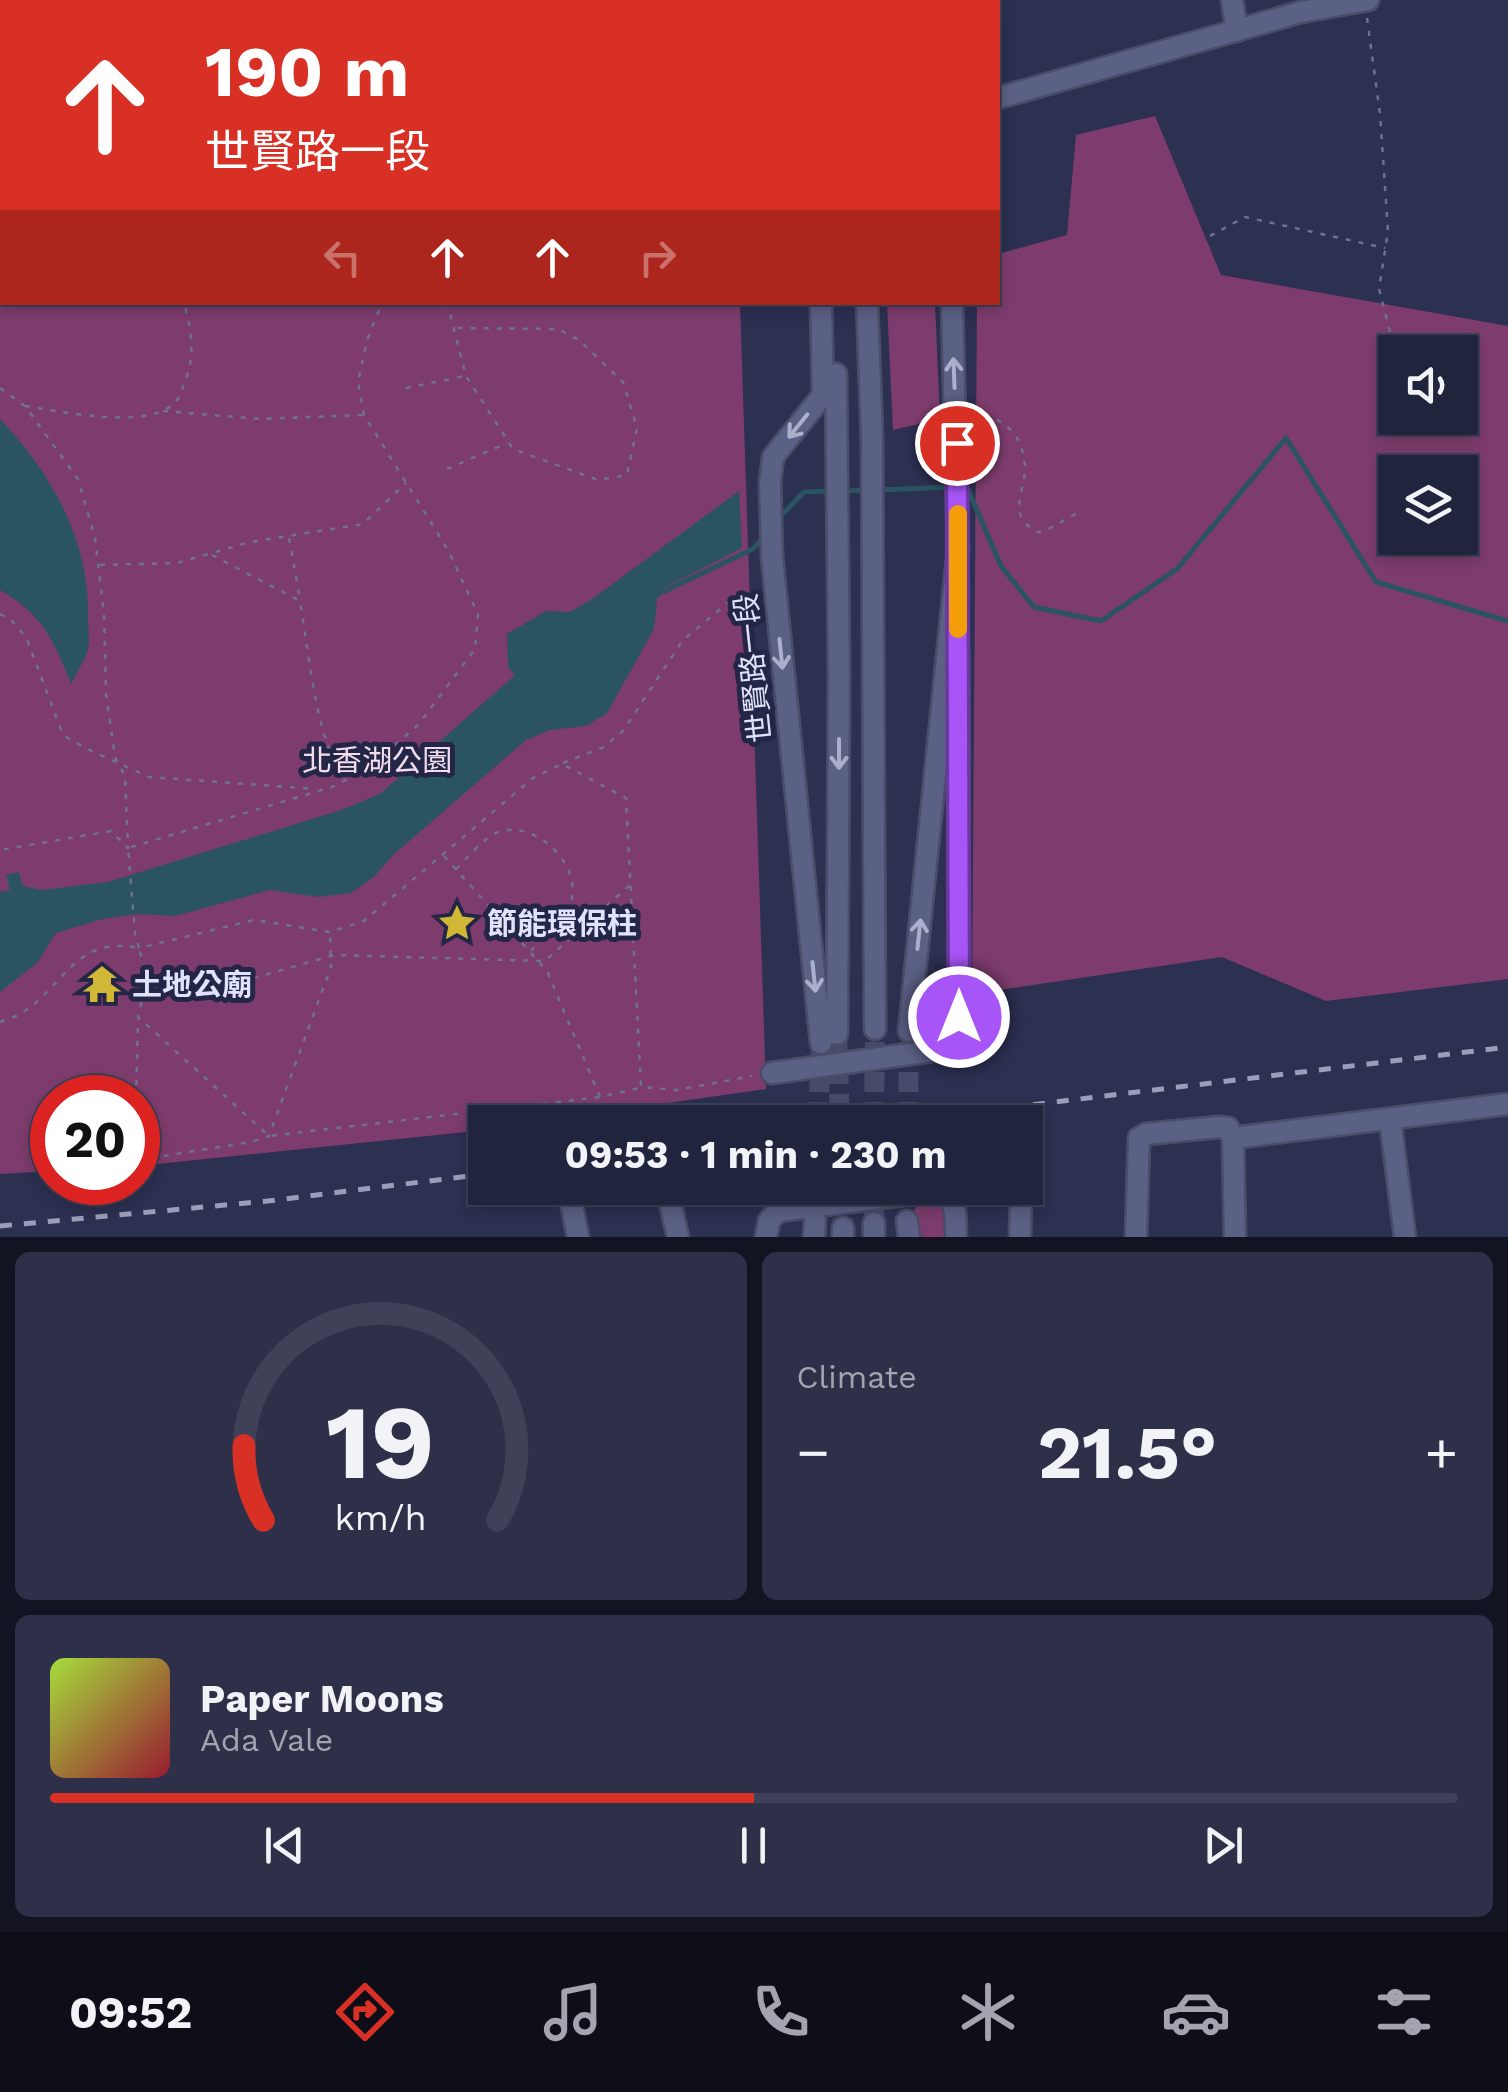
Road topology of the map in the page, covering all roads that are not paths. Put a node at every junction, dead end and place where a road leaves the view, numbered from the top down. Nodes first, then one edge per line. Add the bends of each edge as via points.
1 (1232, 0) edge
2 (1367, 1) edge
3 (1301, 6) edge
4 (1237, 31) junction
5 (1000, 97) edge
6 (822, 305) edge
7 (835, 305) edge
8 (868, 305) edge
9 (952, 305) edge
10 (958, 540) junction
11 (875, 1029) tunnel mouth
12 (909, 1031) tunnel mouth
13 (772, 1073) road end
14 (1508, 1104) edge
15 (1390, 1118) junction
16 (1232, 1138) junction
17 (572, 1205) edge
18 (671, 1205) edge
19 (1021, 1205) edge
20 (578, 1237) edge
21 (678, 1237) edge
22 (766, 1237) edge
23 (956, 1237) edge
24 (1020, 1237) edge
25 (1136, 1237) edge
26 (1235, 1237) edge
27 (1405, 1237) edge

1 - 4 street
2 - 3 street
3 - 4 street
4 - 5 street
6 - 7 street, 世賢路一段 via 823,395 773,457 770,482 772,557 829,1038 838,552
8 - 11 street
10 -> 9 street
12 -> 10 street
10 - 13 street via 959,1017 946,1049
14 - 15 street
15 - 16 street
15 - 27 street
16 - 25 street via 1228,1128 1219,1127 1140,1138
16 - 26 street
17 - 20 street
18 - 21 street
19 - 24 street
22 - 23 street via 778,1210 926,1192 950,1198

